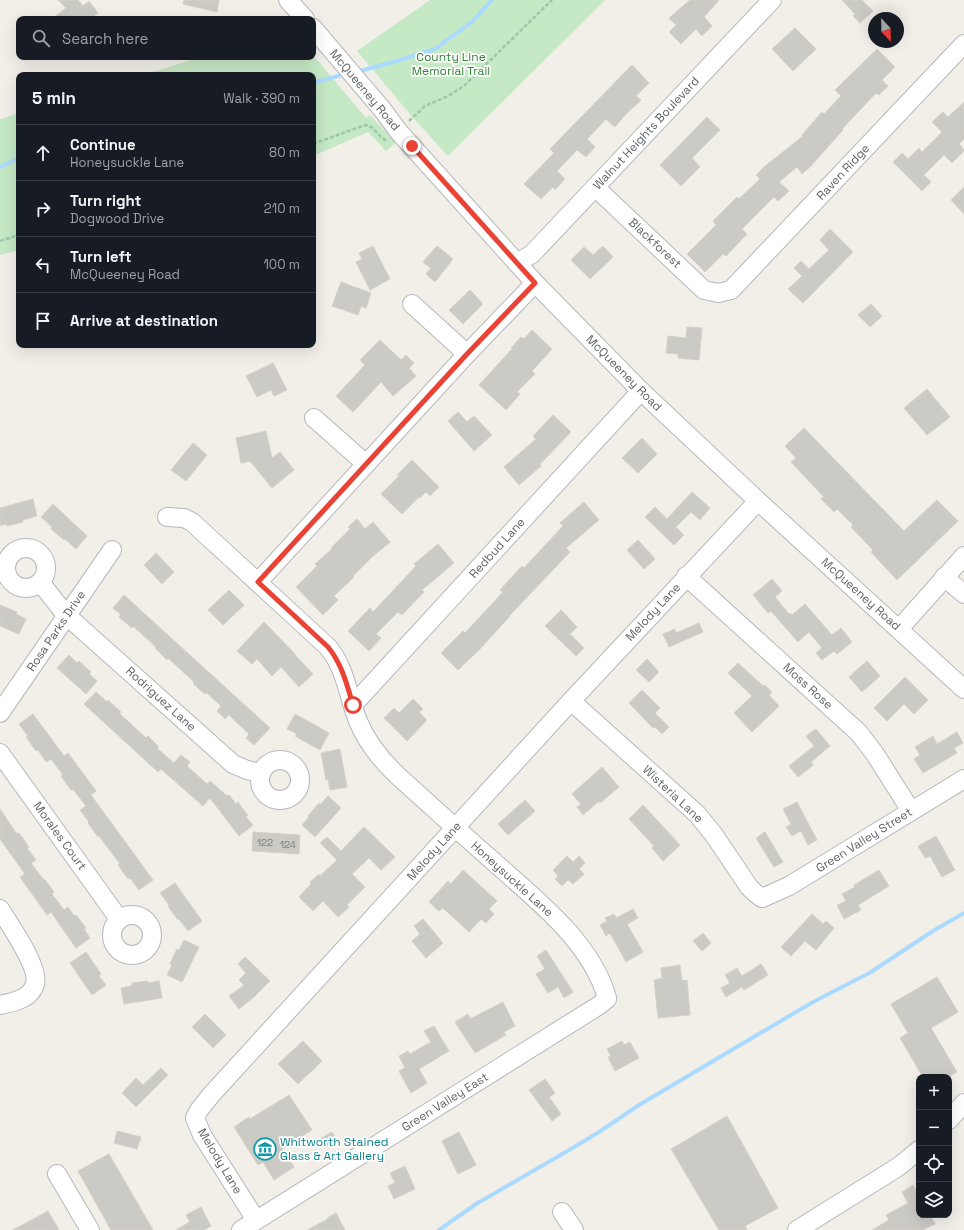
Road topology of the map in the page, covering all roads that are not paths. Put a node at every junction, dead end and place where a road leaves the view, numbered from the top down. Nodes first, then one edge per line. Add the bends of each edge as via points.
1 (288, 0) edge
2 (772, 0) edge
3 (302, 16) edge
4 (318, 34) edge
5 (964, 44) edge
6 (595, 187) junction
7 (517, 263) junction
8 (535, 283) junction
9 (718, 294) joint
10 (412, 304) dead end
11 (467, 354) junction
12 (641, 391) junction
13 (314, 418) dead end
14 (366, 464) junction
15 (758, 501) junction
16 (167, 517) dead end
17 (112, 550) dead end
18 (964, 556) edge
19 (686, 576) junction
20 (944, 577) junction
21 (40, 582) dead end
22 (258, 582) junction
23 (964, 594) edge
24 (66, 615) junction
25 (899, 629) junction
26 (964, 689) edge
27 (570, 701) junction
28 (353, 705) junction
29 (0, 713) edge
30 (0, 753) edge
31 (260, 773) dead end
32 (964, 778) edge
33 (911, 811) junction
34 (455, 827) junction
35 (762, 898) joint
36 (0, 909) edge
37 (119, 919) dead end
38 (607, 998) joint
39 (0, 1005) edge
40 (964, 1103) edge
41 (952, 1117) edge
42 (916, 1152) edge
43 (57, 1174) dead end
44 (562, 1212) dead end
45 (256, 1220) junction
46 (90, 1230) edge
47 (241, 1230) edge
48 (574, 1230) edge
49 (797, 1230) edge

1 - 3 street
2 - 6 street, Walnut Heights Boulevard
4 - 7 street, McQueeney Road via 399,132
5 - 9 street, Raven Ridge via 731,290
6 - 7 street, Walnut Heights Boulevard via 532,254
6 - 9 street, Blackforest via 704,290
7 - 8 street, McQueeney Road
8 - 11 street
8 - 12 street, McQueeney Road
10 - 11 street
11 - 14 street
12 - 15 street, McQueeney Road
12 - 28 street, Redbud Lane
13 - 14 street
14 - 22 street
15 - 19 street, Melody Lane
15 - 25 street, McQueeney Road
16 - 22 street, Honeysuckle Lane via 184,518 192,522
17 - 24 street, Rosa Parks Drive
18 - 20 street
19 - 27 street, Melody Lane
19 - 33 street, Moss Rose via 859,733
20 - 23 street
20 - 25 street
21 - 24 street, Rodriguez Lane
22 - 28 street, Honeysuckle Lane via 333,653 342,669
24 - 29 street, Rosa Parks Drive
24 - 31 street, Rodriguez Lane via 234,764
25 - 26 street, McQueeney Road
27 - 34 street, Melody Lane
27 - 35 street, Wisteria Lane via 696,814 714,835 749,887
28 - 34 street, Honeysuckle Lane via 366,737 380,758
30 - 37 street, Morales Court
32 - 33 street, Green Valley Street
33 - 35 street, Green Valley Street via 789,886
34 - 38 street, Honeysuckle Lane via 562,925 590,961
34 - 45 street, Melody Lane via 199,1110 196,1118 202,1135
36 - 39 street via 32,965 36,978 28,994
38 - 45 street, Green Valley East
40 - 41 street
42 - 49 street via 898,1167
43 - 46 street
44 - 48 street
45 - 47 street, Green Valley East

